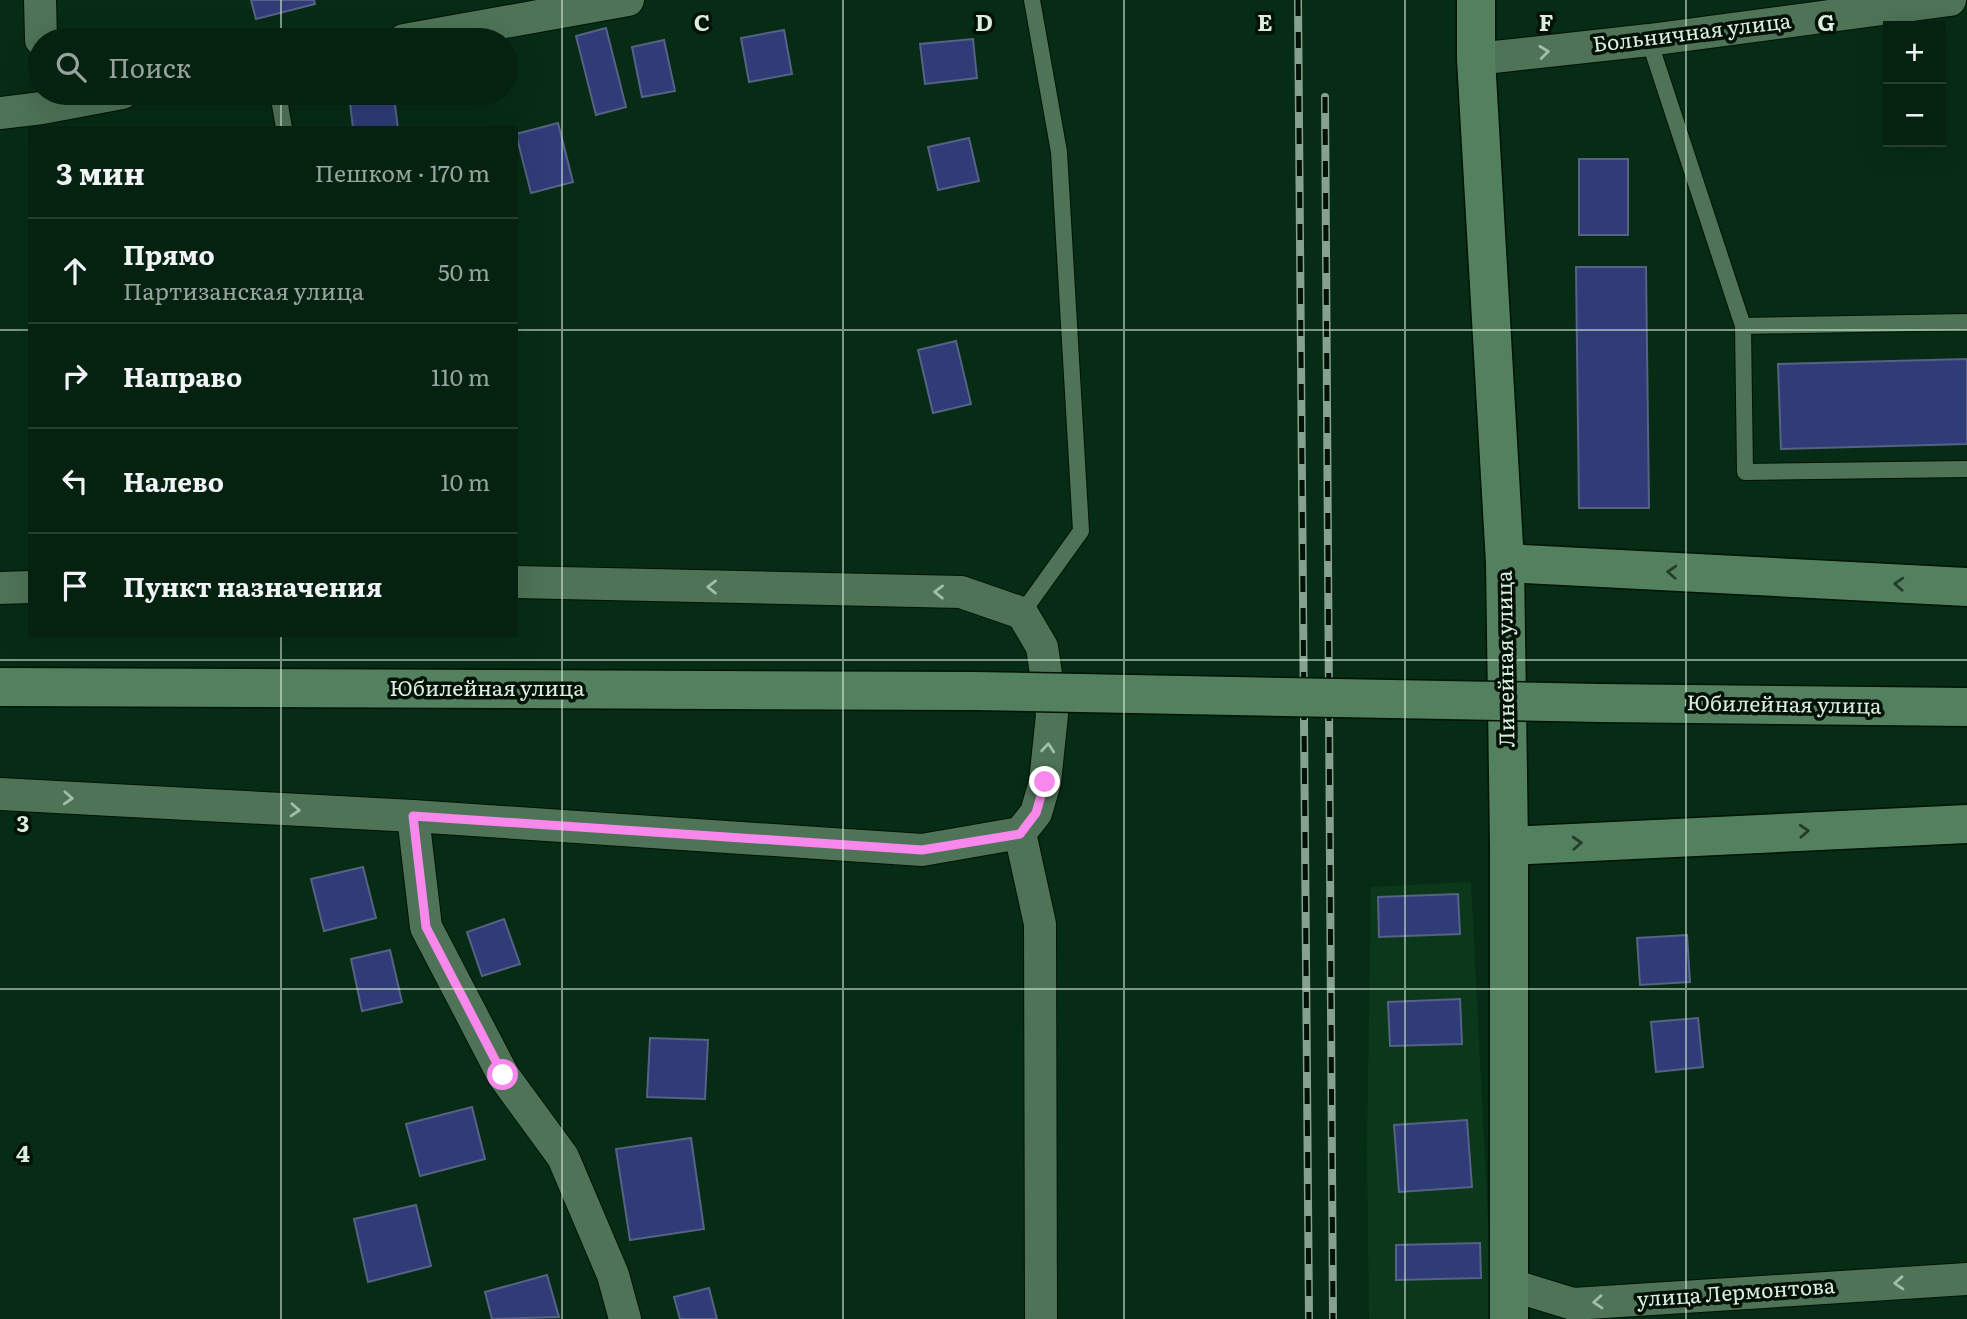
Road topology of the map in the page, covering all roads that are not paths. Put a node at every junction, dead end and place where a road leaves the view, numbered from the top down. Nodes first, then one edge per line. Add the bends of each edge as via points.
1 (40, 0) edge
2 (628, 0) edge
3 (1032, 0) edge
4 (1476, 0) edge
5 (1950, 0) edge
6 (41, 28) edge
7 (471, 28) edge
8 (1649, 40) junction
9 (1476, 59) junction
10 (28, 104) edge
11 (280, 105) edge
12 (0, 113) edge
13 (284, 126) edge
14 (1967, 322) edge
15 (1744, 326) junction
16 (1967, 469) edge
17 (1505, 563) junction
18 (518, 582) edge
19 (28, 587) edge
20 (1967, 587) edge
21 (0, 588) edge
22 (1022, 613) junction
23 (0, 687) edge
24 (1967, 707) edge
25 (0, 794) edge
26 (413, 816) junction
27 (1967, 824) edge
28 (1020, 834) junction
29 (1509, 846) junction
30 (1967, 1279) edge
31 (1509, 1301) edge
32 (625, 1319) edge
33 (1041, 1319) edge

1 - 6 street
2 - 7 street
3 - 22 lane via 1059,152 1081,531
4 - 9 main road, Линейная улица
5 - 8 street, Больничная улица
9 -> 8 street, Больничная улица
8 - 15 lane
9 - 17 main road, Линейная улица
10 - 12 street
11 - 13 lane
14 - 15 lane
15 - 16 lane via 1745,472
20 -> 17 main road
17 - 29 main road, Линейная улица
22 -> 18 street via 961,592
19 - 21 street
28 -> 22 street via 1036,813 1045,782 1052,715 1042,647
23 - 24 main road, Юбилейная улица, bridge via 974,691
25 -> 26 street
26 - 28 street via 922,850
26 - 32 street via 426,927 503,1075 562,1157 613,1275
29 -> 27 main road
28 - 33 street via 1040,924
29 - 31 main road, Линейная улица
30 -> 31 street, улица Лермонтова via 1573,1304

